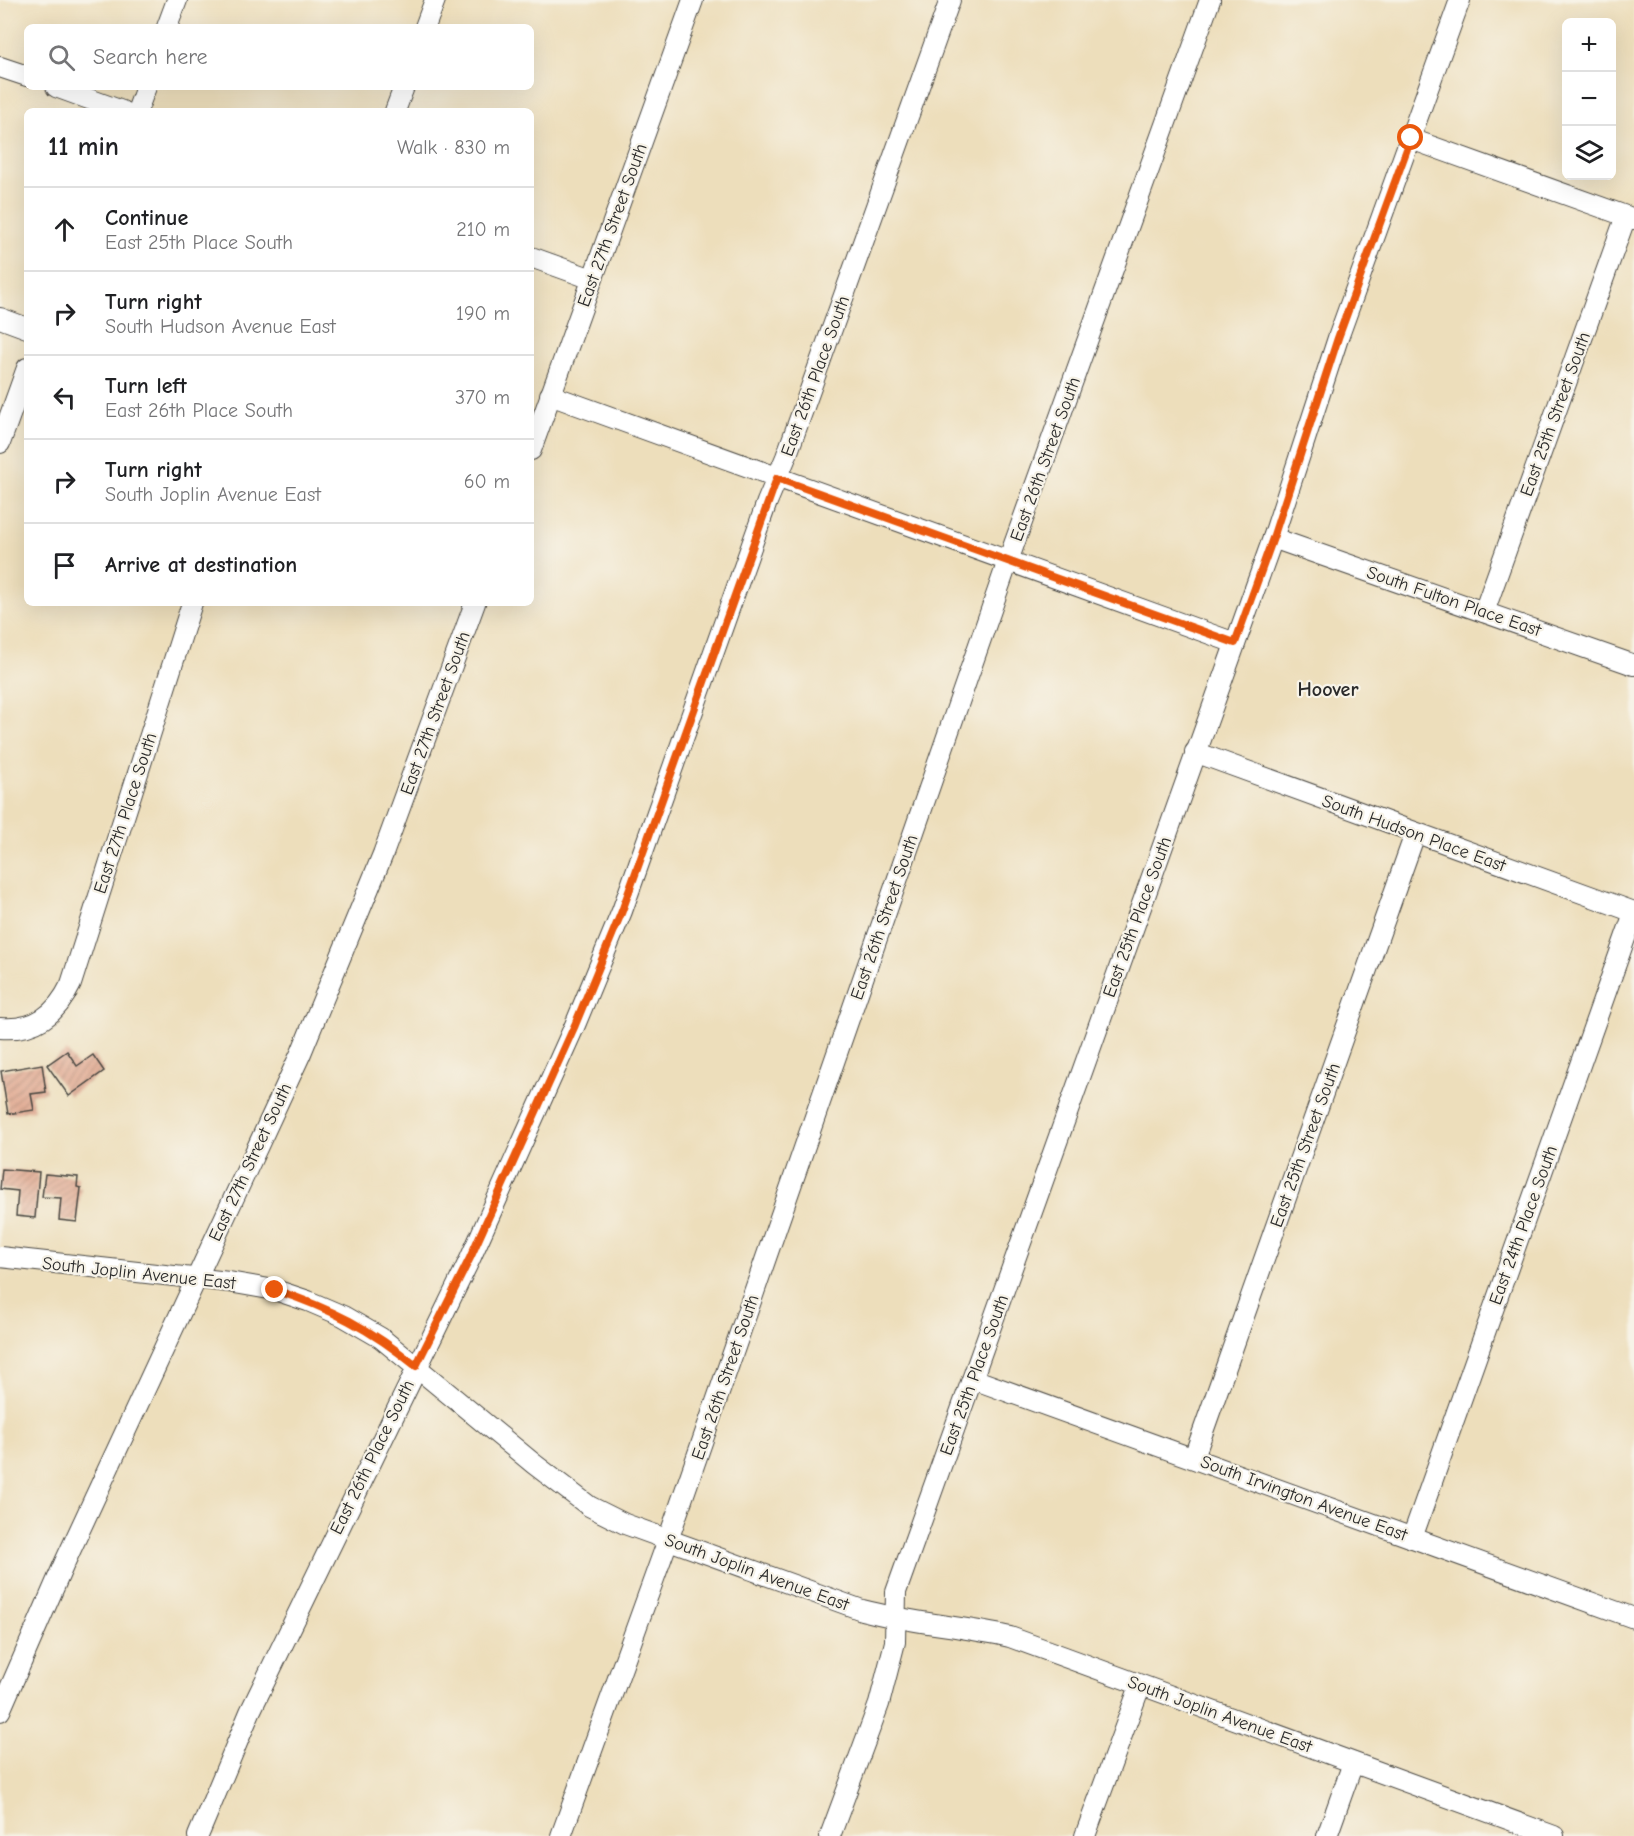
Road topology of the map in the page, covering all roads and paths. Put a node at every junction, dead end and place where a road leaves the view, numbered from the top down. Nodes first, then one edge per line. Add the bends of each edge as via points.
1 (177, 0) edge
2 (435, 0) edge
3 (693, 0) edge
4 (950, 0) edge
5 (1210, 0) edge
6 (1460, 0) edge
7 (168, 24) edge
8 (426, 24) edge
9 (0, 67) edge
10 (24, 75) edge
11 (64, 90) edge
12 (145, 90) edge
13 (403, 90) edge
14 (114, 108) edge
15 (138, 108) edge
16 (396, 108) edge
17 (1411, 138) junction
18 (1630, 218) edge
19 (534, 258) edge
20 (592, 279) junction
21 (0, 318) edge
22 (24, 327) edge
23 (24, 376) edge
24 (550, 395) junction
25 (534, 441) edge
26 (0, 443) edge
27 (777, 478) junction
28 (1273, 538) junction
29 (1008, 561) junction
30 (191, 606) edge
31 (474, 606) edge
32 (1484, 612) junction
33 (1235, 643) junction
34 (1634, 665) edge
35 (1195, 752) junction
36 (1415, 834) junction
37 (1634, 912) edge
38 (0, 1028) edge
39 (0, 1257) edge
40 (196, 1280) junction
41 (416, 1366) junction
42 (973, 1379) junction
43 (1194, 1457) junction
44 (1412, 1538) junction
45 (668, 1540) junction
46 (1633, 1616) edge
47 (895, 1618) junction
48 (1140, 1686) junction
49 (0, 1711) edge
50 (1353, 1763) junction
51 (198, 1836) edge
52 (561, 1836) edge
53 (830, 1836) edge
54 (1085, 1836) edge
55 (1326, 1836) edge
56 (1554, 1836) edge

1 - 7 street
2 - 8 street
3 - 20 street, East 27th Street South
4 - 27 street, East 26th Place South
5 - 29 street, East 26th Street South
6 - 17 street, East 25th Place South
9 - 10 street
11 - 14 street
12 - 15 street
13 - 16 street
17 - 18 street
17 - 28 street, East 25th Place South via 1338,338
18 - 32 street, East 25th Street South
19 - 20 street
20 - 24 street, East 27th Street South
21 - 22 street
23 - 26 street
24 - 25 street, East 27th Street South
24 - 27 street
27 - 29 street
27 - 41 street, East 26th Place South via 622,911 575,1025
28 - 32 street, South Fulton Place East
28 - 33 street, East 25th Place South
29 - 33 street
29 - 45 street, East 26th Street South
30 - 38 street, East 27th Place South via 71,984 60,1004 31,1027
31 - 40 street, East 27th Street South via 344,951
32 - 34 street, South Fulton Place East
33 - 35 street, East 25th Place South
35 - 36 street, South Hudson Place East
35 - 42 street, East 25th Place South
36 - 37 street, South Hudson Place East
36 - 43 street, East 25th Street South
37 - 44 street, East 24th Place South
39 - 40 street, South Joplin Avenue East
40 - 41 street, South Joplin Avenue East via 275,1290 308,1301 381,1338
40 - 49 street, East 27th Street South
41 - 45 street, South Joplin Avenue East via 589,1506
41 - 51 street, East 26th Place South via 250,1712
42 - 43 street, South Irvington Avenue East
42 - 47 street, East 25th Place South via 896,1592
43 - 44 street, South Irvington Avenue East
44 - 46 street, South Irvington Avenue East
45 - 47 street, South Joplin Avenue East via 862,1610
45 - 52 street, East 26th Street South
47 - 48 street, South Joplin Avenue East via 1010,1637
47 - 53 street, East 25th Place South via 895,1642 879,1704
48 - 50 street, South Joplin Avenue East
48 - 54 street
50 - 55 street
50 - 56 street, South Joplin Avenue East

